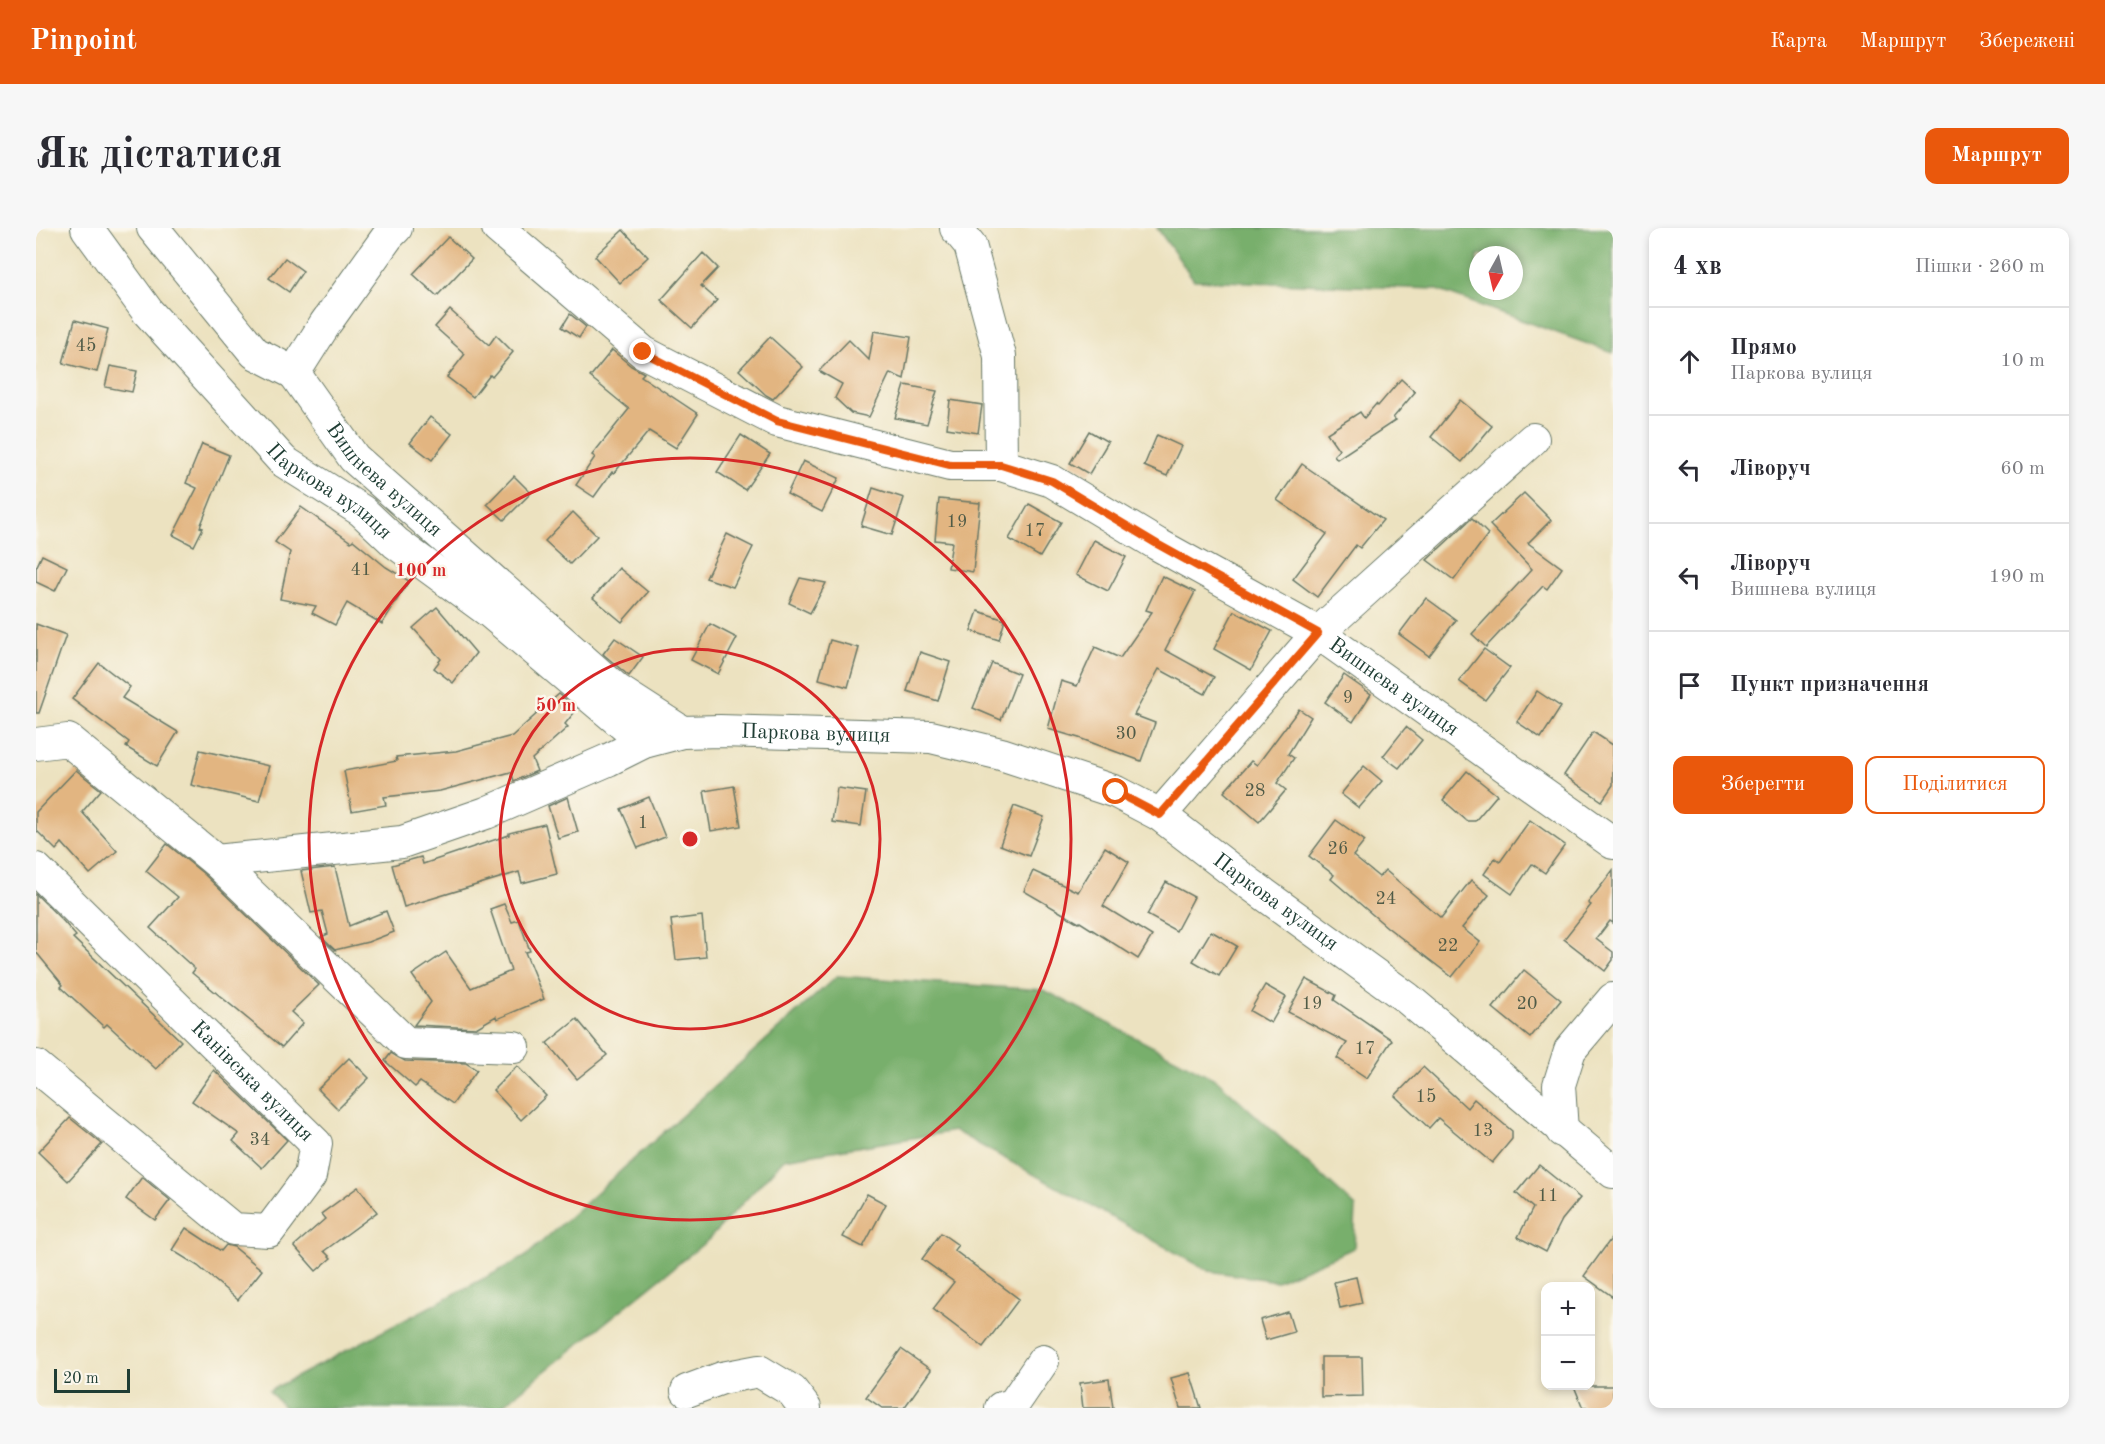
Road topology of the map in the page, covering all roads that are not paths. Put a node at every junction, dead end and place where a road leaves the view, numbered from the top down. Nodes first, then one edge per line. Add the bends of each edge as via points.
1 (87, 228) edge
2 (153, 228) edge
3 (396, 228) edge
4 (498, 228) edge
5 (956, 228) edge
6 (294, 373) junction
7 (1533, 439) dead end
8 (354, 458) junction
9 (1001, 465) junction
10 (362, 511) junction
11 (1318, 633) junction
12 (682, 732) junction
13 (644, 742) junction
14 (36, 744) edge
15 (1160, 815) junction
16 (1613, 843) edge
17 (216, 861) junction
18 (36, 870) edge
19 (1613, 999) edge
20 (513, 1047) dead end
21 (36, 1066) edge
22 (1562, 1131) junction
23 (1613, 1172) edge
24 (1043, 1361) dead end
25 (687, 1391) dead end
26 (805, 1408) edge
27 (1001, 1408) edge

1 - 10 street, Паркова вулиця via 148,312 283,461
2 - 6 street via 255,353
3 - 6 street
4 - 9 street, Вишнева вулиця via 643,352 777,421 950,465
5 - 9 street via 970,245 1000,356
6 - 8 street, Вишнева вулиця
7 - 11 street
8 - 10 street
8 - 12 street, Вишнева вулиця via 617,690
9 - 11 street, Вишнева вулиця via 1052,481
10 - 13 street, Паркова вулиця via 396,543 490,612
11 - 15 street
11 - 16 street, Вишнева вулиця
12 - 13 street, Паркова вулиця
12 - 15 street, Паркова вулиця via 931,737 1001,754 1116,792
13 - 17 street via 486,813 402,842
14 - 17 street via 68,740
15 - 22 street, Паркова вулиця via 1407,998
17 - 20 street via 405,1043
18 - 21 street, Канівська вулиця via 316,1144 309,1176 268,1231 233,1229
19 - 22 street via 1570,1050 1559,1085
22 - 23 street, Паркова вулиця
24 - 27 street via 1013,1405
25 - 26 street via 722,1378 759,1371 792,1390

